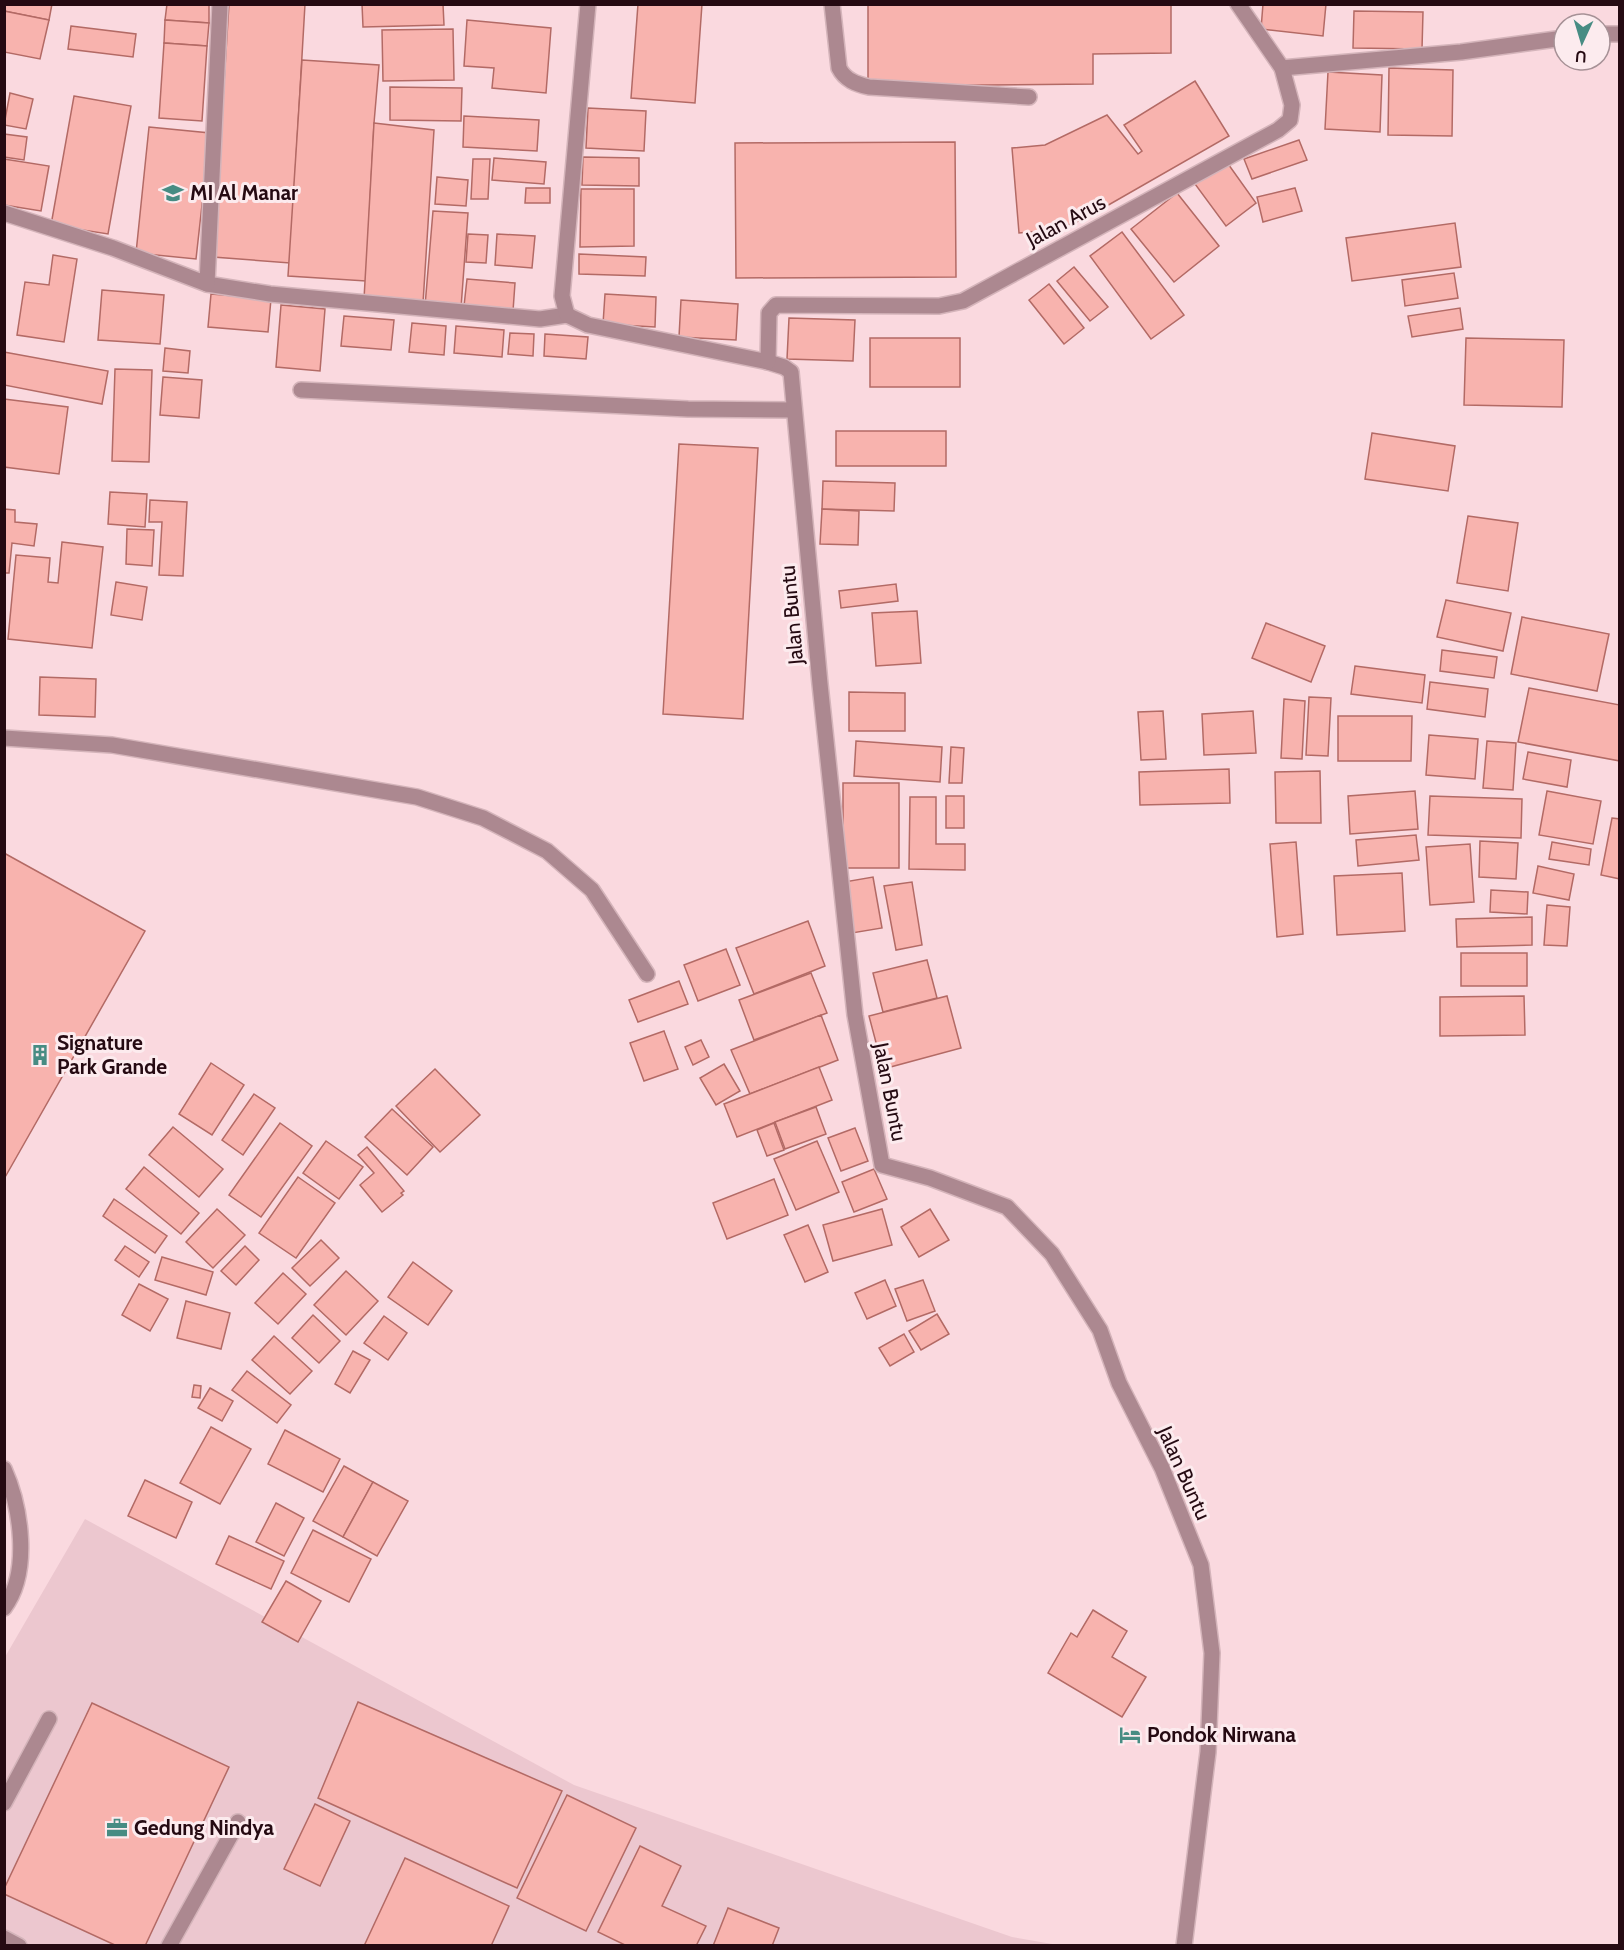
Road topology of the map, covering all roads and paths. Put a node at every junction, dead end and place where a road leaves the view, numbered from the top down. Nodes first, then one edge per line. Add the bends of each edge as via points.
1 (220, 4) edge
2 (588, 4) edge
3 (832, 4) edge
4 (1238, 4) edge
5 (1552, 40) edge
6 (1282, 68) junction
7 (1029, 98) dead end
8 (4, 213) edge
9 (207, 284) junction
10 (567, 315) junction
11 (768, 362) junction
12 (302, 390) dead end
13 (794, 410) junction
14 (4, 738) edge
15 (647, 974) dead end
16 (4, 1469) edge
17 (4, 1608) edge
18 (49, 1719) dead end
19 (4, 1803) edge
20 (238, 1822) dead end
21 (4, 1938) edge
22 (20, 1946) edge
23 (169, 1946) edge
24 (1184, 1946) edge

1 - 9 street
2 - 10 street via 562,296
3 - 7 street via 839,68 842,75 855,83
4 - 6 street, Jalan Arus
5 - 6 street
6 - 11 street, Jalan Arus via 1292,105 1290,120 1278,130 963,301 939,306 776,305 769,313
8 - 9 street
9 - 10 street via 270,294 540,319
10 - 11 street, Jalan Buntu via 588,325
11 - 13 street, Jalan Buntu via 791,372
12 - 13 street via 688,409
13 - 24 street, Jalan Buntu via 855,1015 882,1165 1007,1207 1052,1254 1100,1330 1119,1383 1161,1468 1201,1565 1212,1653 1209,1741
14 - 15 street via 112,745 417,796 483,818 547,851 592,890
16 - 17 street via 19,1516 20,1561 12,1598
18 - 19 street
20 - 23 street
21 - 22 street

